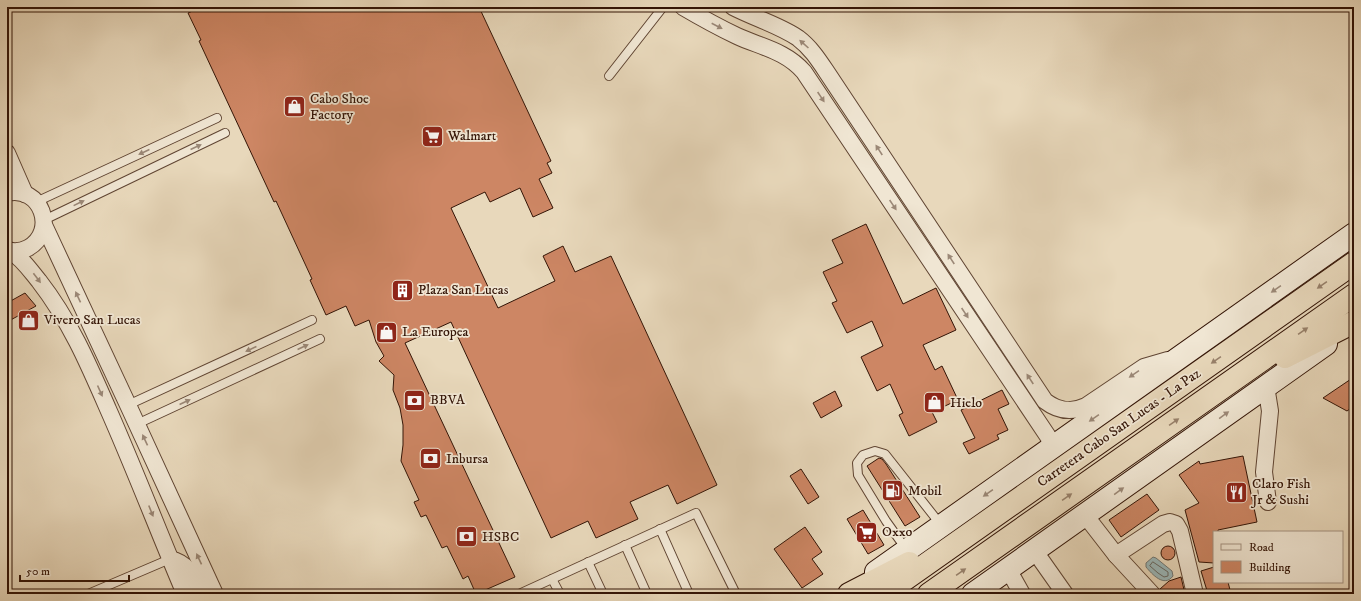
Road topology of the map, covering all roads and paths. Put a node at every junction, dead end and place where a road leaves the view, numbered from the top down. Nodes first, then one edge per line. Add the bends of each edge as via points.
1 (663, 7) edge
2 (683, 7) edge
3 (733, 7) edge
4 (609, 76) dead end
5 (217, 118) dead end
6 (225, 133) dead end
7 (7, 153) edge
8 (7, 193) edge
9 (31, 198) junction
10 (44, 222) junction
11 (1354, 234) edge
12 (8, 251) edge
13 (1354, 263) edge
14 (1354, 295) edge
15 (312, 320) dead end
16 (1354, 323) edge
17 (320, 339) dead end
18 (1183, 355) junction
19 (1266, 386) junction
20 (1214, 394) junction
21 (128, 405) junction
22 (137, 424) junction
23 (1045, 453) junction
24 (1268, 502) dead end
25 (1011, 505) junction
26 (1085, 515) junction
27 (942, 526) junction
28 (660, 529) junction
29 (625, 545) junction
30 (907, 550) junction
31 (1034, 550) junction
32 (1116, 555) junction
33 (170, 559) junction
34 (588, 562) junction
35 (1008, 570) junction
36 (552, 579) junction
37 (88, 594) edge
38 (185, 594) edge
39 (202, 594) edge
40 (215, 594) edge
41 (519, 594) edge
42 (560, 594) edge
43 (603, 594) edge
44 (647, 594) edge
45 (689, 594) edge
46 (736, 594) edge
47 (847, 594) edge
48 (884, 594) edge
49 (929, 594) edge
50 (973, 594) edge
51 (1022, 594) edge
52 (1065, 594) edge
53 (1152, 594) edge
54 (1195, 594) edge

1 - 4 lane
2 -> 23 street via 738,36 783,54 804,72 1049,438 1050,446
18 -> 3 street via 1144,367 1083,408 1060,409 1048,403 812,52 790,33
5 -> 9 lane
10 -> 6 lane
7 - 9 street
8 - 9 street via 18,192
9 - 10 street via 40,207
10 - 12 street via 40,237 32,246 25,250
21 -> 10 street
11 -> 18 main road
12 -> 33 street via 32,272 74,335 129,458
13 -> 25 highway, Carretera Cabo San Lucas - La Paz
20 -> 14 highway, Carretera Cabo San Lucas - La Paz
15 -> 21 lane
16 - 19 main road
16 - 20 highway
22 -> 17 lane
18 -> 23 main road
19 - 24 street via 1270,411 1264,472
26 -> 19 main road
49 -> 20 highway, Carretera Cabo San Lucas - La Paz
21 - 22 street
40 -> 22 street
23 -> 27 main road
25 - 47 highway via 903,566
25 - 48 highway, Carretera Cabo San Lucas - La Paz
26 - 31 main road
26 - 32 street
27 - 30 main road
27 - 30 lane via 885,454 876,452 863,455 857,463 858,475
28 - 29 lane
28 - 45 lane
28 - 46 lane via 696,512
29 - 34 lane
29 - 44 lane
30 - 47 main road
31 - 35 main road
31 - 52 street
32 - 53 street
32 - 54 street via 1162,524 1176,524 1180,531
33 - 37 lane
33 - 38 street
33 - 39 street via 178,561 188,569
34 - 36 lane
34 - 43 lane
35 - 50 main road
35 - 51 street
36 - 41 lane
36 - 42 lane

